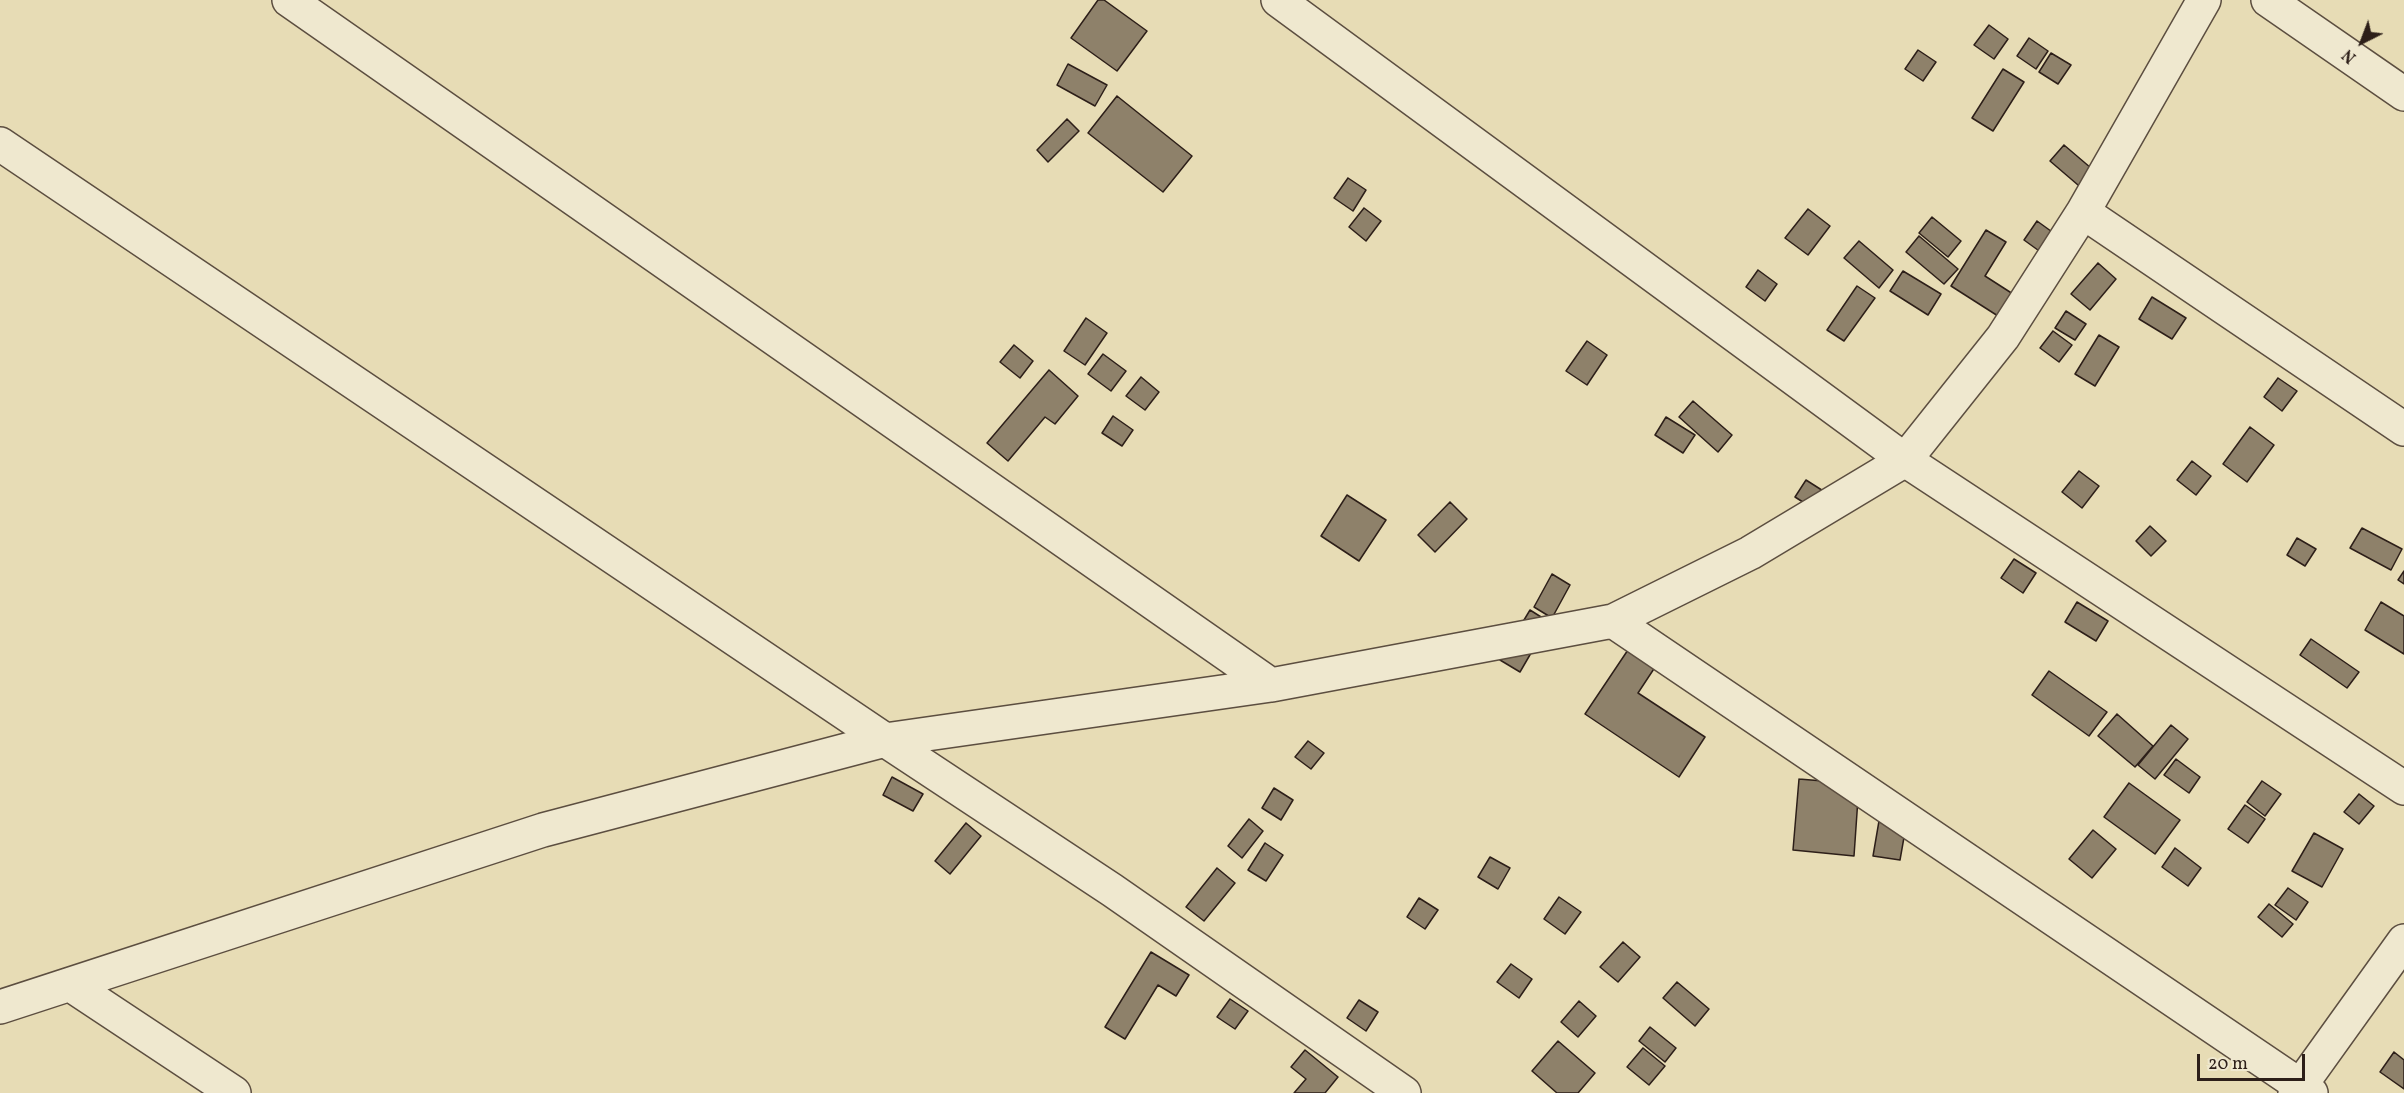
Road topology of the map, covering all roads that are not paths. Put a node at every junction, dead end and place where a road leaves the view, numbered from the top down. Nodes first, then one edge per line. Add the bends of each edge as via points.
1 (289, 0) edge
2 (1278, 0) edge
3 (2204, 0) edge
4 (2268, 0) edge
5 (2404, 94) edge
6 (0, 144) edge
7 (2083, 212) junction
8 (2404, 429) edge
9 (1905, 460) junction
10 (1613, 621) junction
11 (1271, 685) junction
12 (885, 740) junction
13 (2404, 788) edge
14 (2404, 941) edge
15 (71, 985) junction
16 (0, 1007) edge
17 (2302, 1091) edge
18 (234, 1093) edge
19 (1404, 1093) edge

1 - 11 street
2 - 9 street
3 - 7 street
4 - 5 street
6 - 12 street
7 - 8 street
7 - 9 street via 2003,336
9 - 10 street via 1750,553
9 - 13 street
10 - 11 street
10 - 17 street
11 - 12 street
12 - 15 street via 543,830
12 - 19 street via 1112,890
14 - 17 street
15 - 16 street
15 - 18 street

